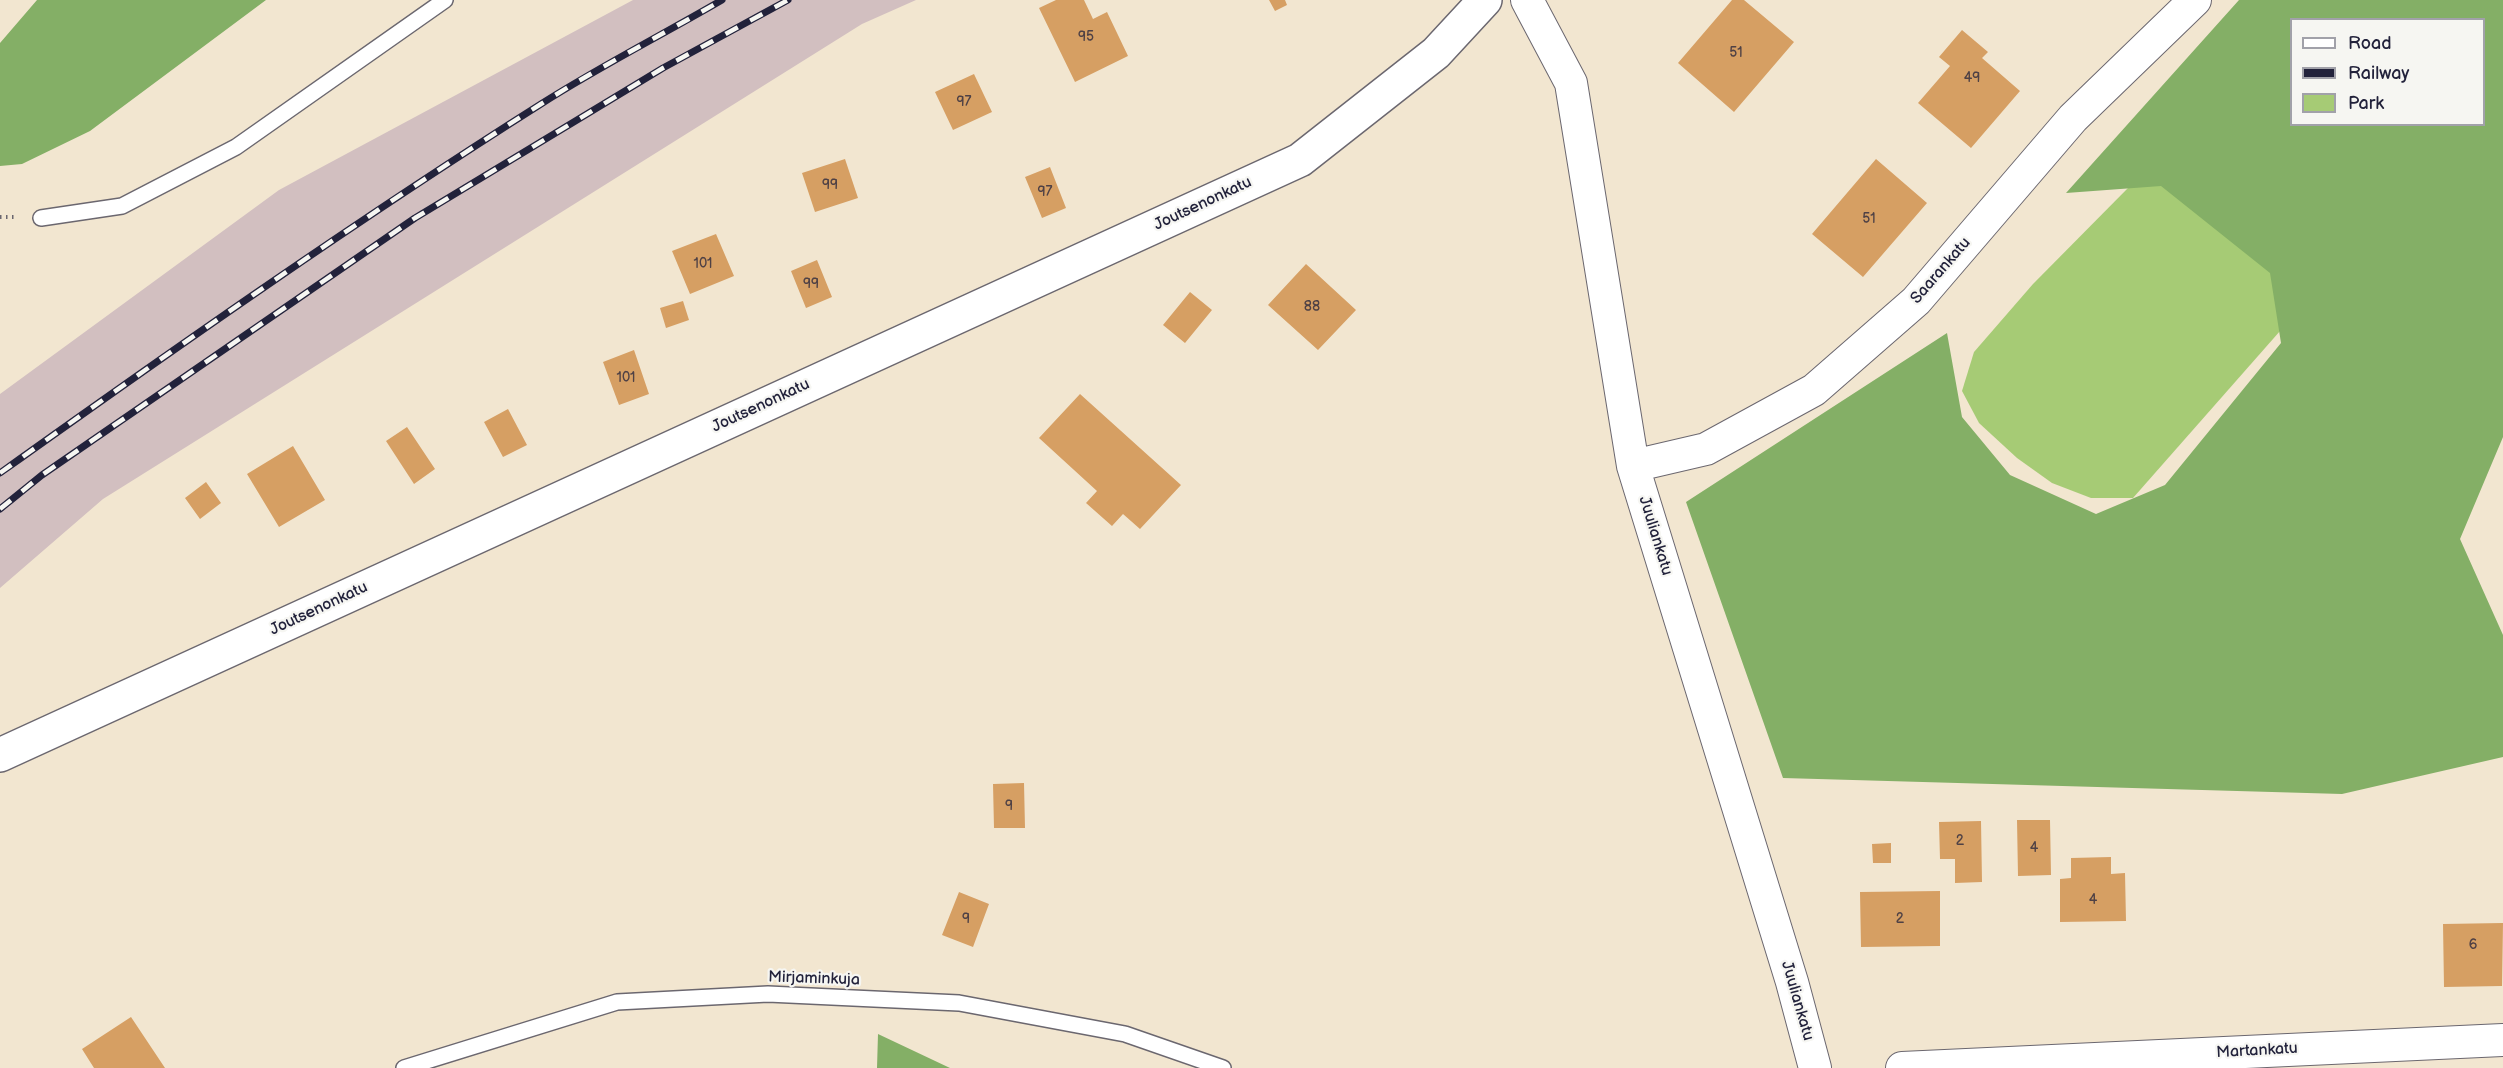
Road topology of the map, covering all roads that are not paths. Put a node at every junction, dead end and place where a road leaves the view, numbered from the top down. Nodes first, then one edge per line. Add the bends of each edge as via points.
1 (445, 0) edge
2 (1485, 0) edge
3 (1527, 0) edge
4 (2195, 0) edge
5 (41, 218) dead end
6 (1633, 466) junction
7 (0, 755) edge
8 (2503, 1040) edge
9 (404, 1068) edge
10 (1223, 1068) edge
11 (1815, 1068) edge
12 (1902, 1068) edge

1 - 5 lane via 236,147 122,206
2 - 7 street, Joutsenonkatu via 1436,53 1300,160
3 - 6 street, Juuliankatu via 1570,83
4 - 6 street, Saarankatu via 2073,118 1916,301 1814,390 1706,449
6 - 11 street, Juuliankatu
8 - 12 street, Martankatu
9 - 10 lane, Mirjaminkuja via 617,1002 768,994 958,1003 1125,1034

